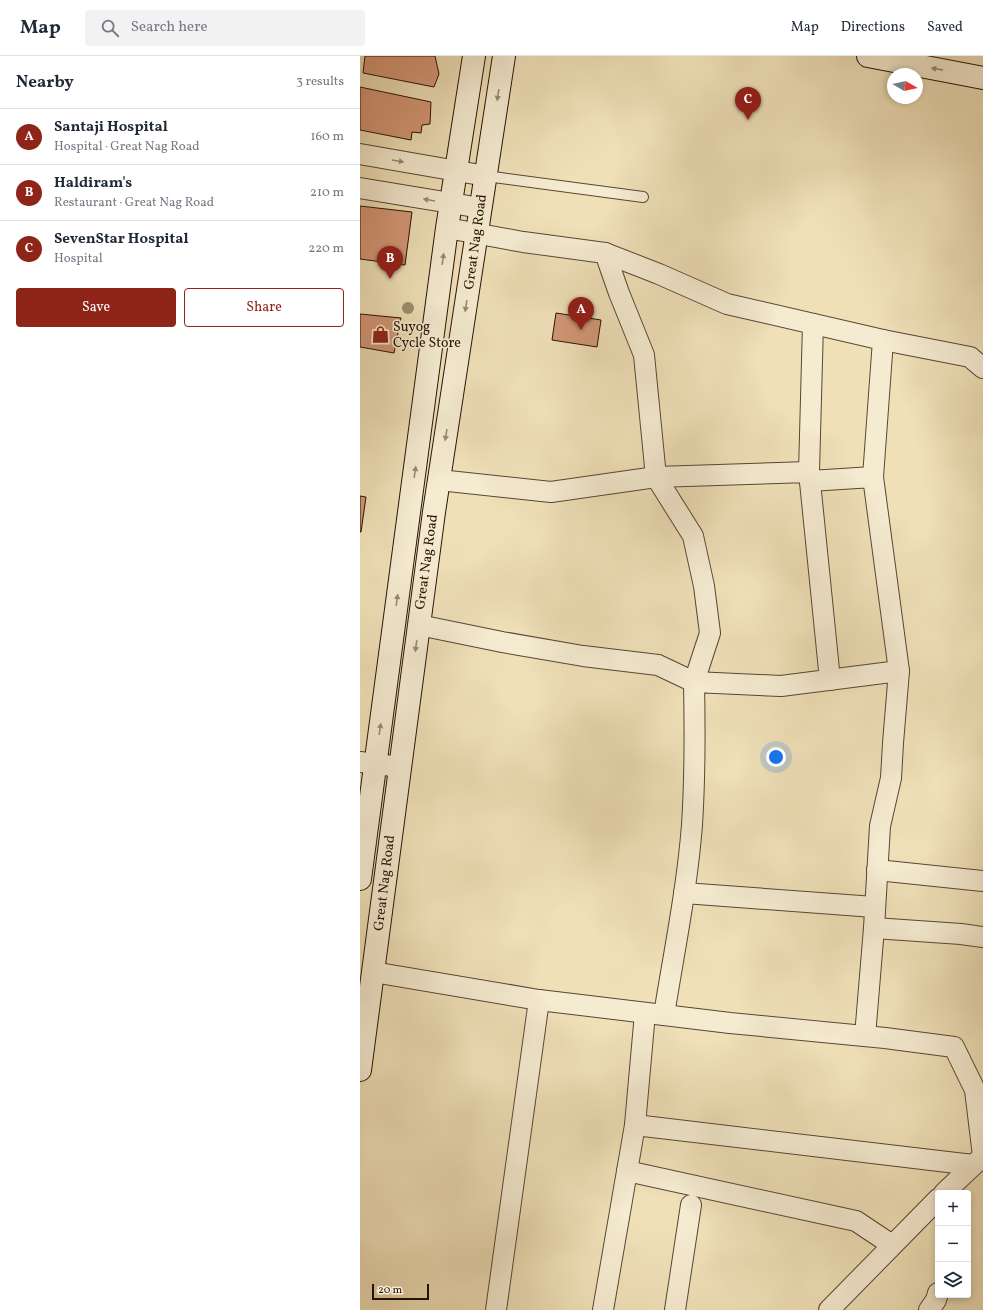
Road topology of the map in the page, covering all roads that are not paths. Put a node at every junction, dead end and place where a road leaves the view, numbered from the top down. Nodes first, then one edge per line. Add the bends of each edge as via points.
1 (474, 56) edge
2 (868, 56) edge
3 (504, 57) edge
4 (979, 78) edge
5 (360, 154) edge
6 (457, 171) junction
7 (486, 176) junction
8 (360, 188) edge
9 (643, 197) dead end
10 (451, 204) junction
11 (481, 208) junction
12 (448, 228) junction
13 (477, 234) junction
14 (605, 253) junction
15 (813, 324) junction
16 (883, 340) junction
17 (983, 368) edge
18 (809, 476) junction
19 (656, 477) junction
20 (873, 477) junction
21 (439, 480) junction
22 (419, 625) junction
23 (899, 671) junction
24 (830, 680) junction
25 (694, 682) junction
26 (368, 763) edge
27 (400, 767) junction
28 (877, 870) junction
29 (360, 879) edge
30 (983, 881) edge
31 (684, 893) junction
32 (874, 907) junction
33 (874, 928) junction
34 (983, 937) edge
35 (374, 972) junction
36 (539, 1000) junction
37 (654, 1014) junction
38 (864, 1036) junction
39 (360, 1070) edge
40 (635, 1125) junction
41 (980, 1159) edge
42 (627, 1171) junction
43 (947, 1190) edge
44 (935, 1202) edge
45 (691, 1205) dead end
46 (892, 1245) junction
47 (935, 1298) edge
48 (496, 1310) edge
49 (603, 1310) edge
50 (675, 1310) edge
51 (829, 1310) edge
52 (929, 1310) edge

1 - 6 main road, Great Nag Road
4 -> 2 main road
3 -> 7 main road, Great Nag Road
5 -> 6 street
6 - 7 street
6 - 10 main road, Great Nag Road
7 - 9 lane
7 - 11 main road, Great Nag Road
10 -> 8 street
10 - 11 street
10 - 12 main road, Great Nag Road
11 - 13 main road, Great Nag Road
12 - 13 street
26 -> 12 main road, Great Nag Road
13 - 14 street
13 -> 21 main road, Great Nag Road
14 - 15 street via 727,304
14 - 19 street via 644,355
15 - 16 street
15 - 18 street
16 - 17 street via 970,357
16 - 20 street
18 - 19 street
18 - 20 street
18 - 24 street
19 - 21 street via 551,492
19 - 25 street via 693,536 704,586 710,633
20 - 23 street
21 - 22 main road, Great Nag Road
22 - 25 street via 583,656 658,665
22 -> 27 main road, Great Nag Road
23 - 24 street
23 - 28 street via 891,778 880,826
24 - 25 street via 781,686
25 - 31 street via 692,826
26 - 27 street
26 - 29 main road, Great Nag Road
27 - 35 main road, Great Nag Road
28 - 30 street
28 - 32 street
31 - 32 street
31 - 37 street
32 - 33 street
33 - 34 street
33 - 38 street
35 - 36 street
35 - 39 main road, Great Nag Road
36 - 37 street
36 - 48 street
37 - 38 street
37 - 40 street
38 - 41 street via 954,1047 975,1090
40 - 41 street
40 - 42 street
41 - 43 street
42 - 46 street via 856,1221
42 - 49 street
44 - 46 street
45 - 50 street
46 - 51 street
47 - 52 street

